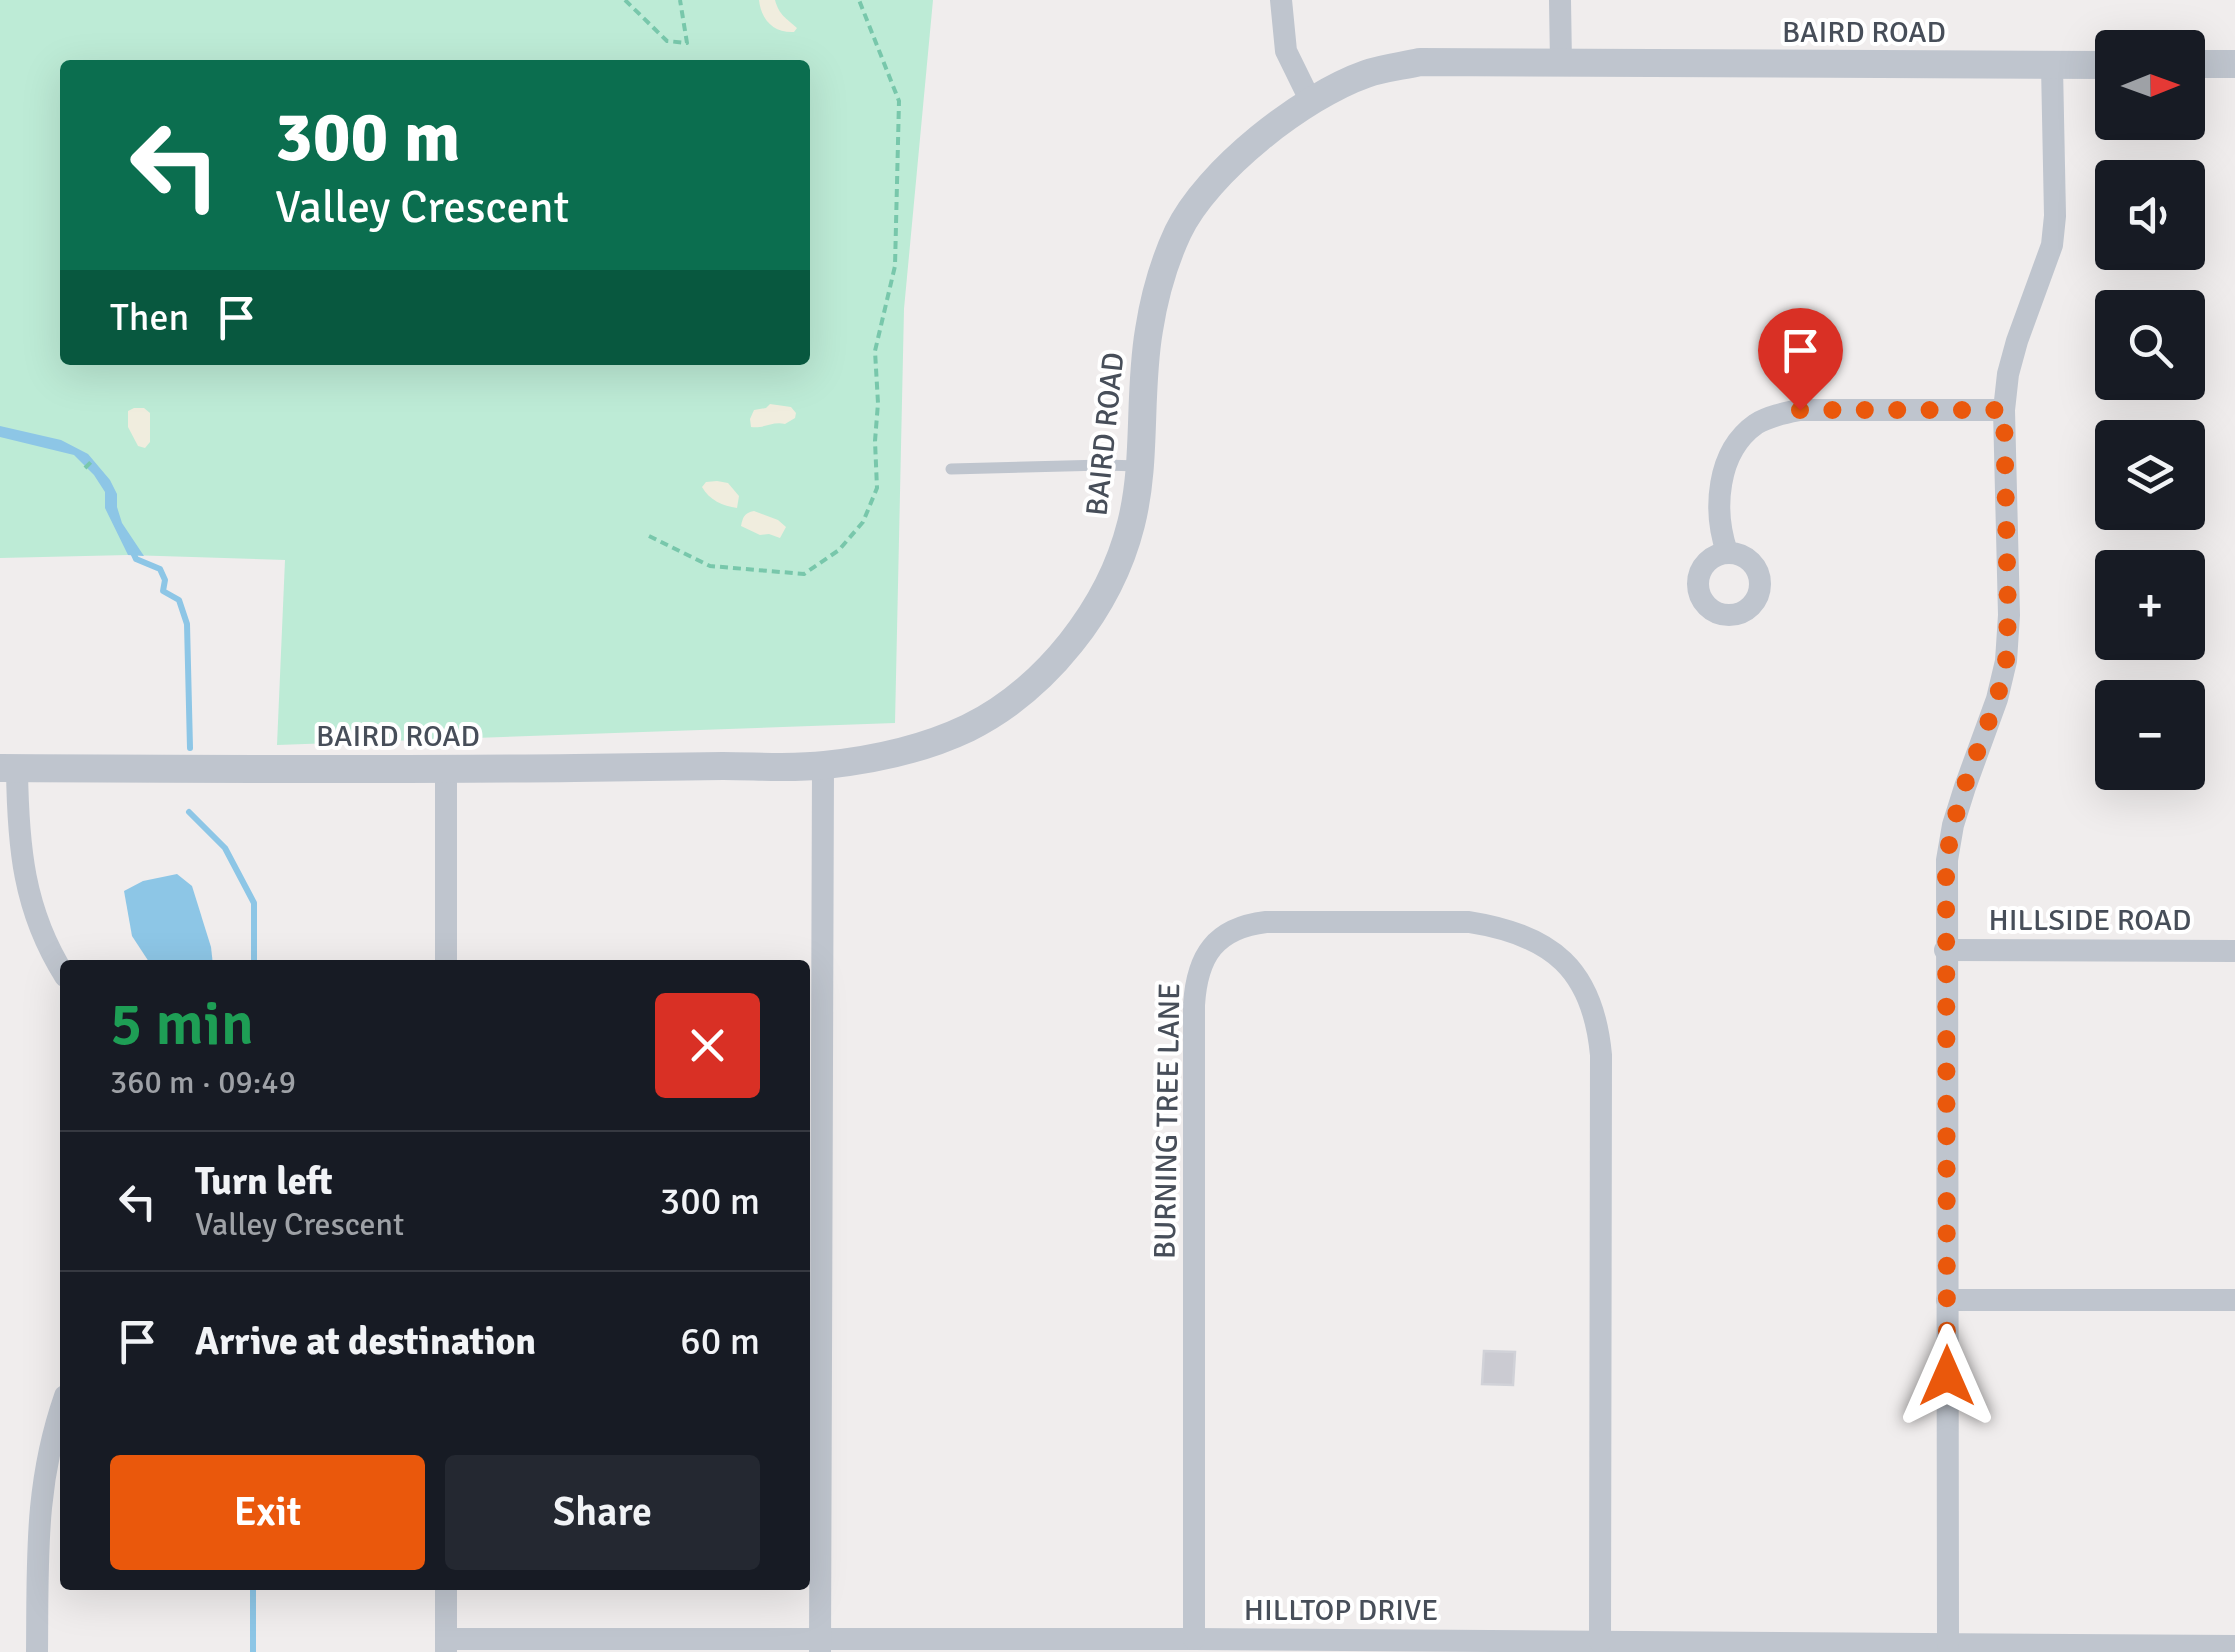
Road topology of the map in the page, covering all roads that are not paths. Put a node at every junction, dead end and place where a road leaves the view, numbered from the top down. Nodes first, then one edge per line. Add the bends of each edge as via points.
1 (1282, 0) edge
2 (1560, 0) edge
3 (1561, 63) junction
4 (2205, 64) edge
5 (2235, 64) edge
6 (2095, 65) edge
7 (2052, 66) junction
8 (1311, 102) junction
9 (2004, 410) junction
10 (1139, 466) junction
11 (952, 469) dead end
12 (1728, 552) dead end
13 (824, 766) junction
14 (8, 768) edge
15 (446, 769) junction
16 (1945, 950) junction
17 (2235, 950) edge
18 (446, 960) edge
19 (60, 968) edge
20 (1947, 1300) junction
21 (2235, 1300) edge
22 (60, 1410) edge
23 (446, 1590) edge
24 (1194, 1639) junction
25 (1600, 1642) junction
26 (1948, 1644) junction
27 (446, 1645) edge
28 (820, 1645) edge
29 (2235, 1646) edge
30 (37, 1652) edge

1 - 8 street via 1286,51
2 - 3 street
3 - 7 street, BAIRD ROAD
3 - 8 street, BAIRD ROAD via 1420,62 1368,73
4 - 5 street
6 - 7 street, BAIRD ROAD
7 - 9 street via 2052,244 2017,341
8 - 10 street, BAIRD ROAD via 1226,168 1179,230 1149,328
9 - 12 street via 1800,410 1757,423 1730,455 1721,481 1720,531
9 - 16 street via 2006,661 1953,825
10 - 11 lane
10 - 13 street, BAIRD ROAD via 1131,524 1115,572 1090,617 1036,679 966,728 897,753
13 - 15 street, BAIRD ROAD
13 - 28 street
14 - 15 street, BAIRD ROAD
14 - 19 street via 30,901
15 - 18 street
16 - 17 street, HILLSIDE ROAD
16 - 20 street
20 - 21 street
20 - 26 street
22 - 30 street via 39,1516
23 - 27 street
24 - 25 street, HILLTOP DRIVE
24 - 25 street, BURNING TREE LANE via 1196,977 1207,952 1244,924 1469,922 1529,937 1556,954 1590,999 1598,1028
24 - 28 street, HILLTOP DRIVE
25 - 26 street, HILLTOP DRIVE
26 - 29 street, HILLTOP DRIVE
27 - 28 street, HILLTOP DRIVE

